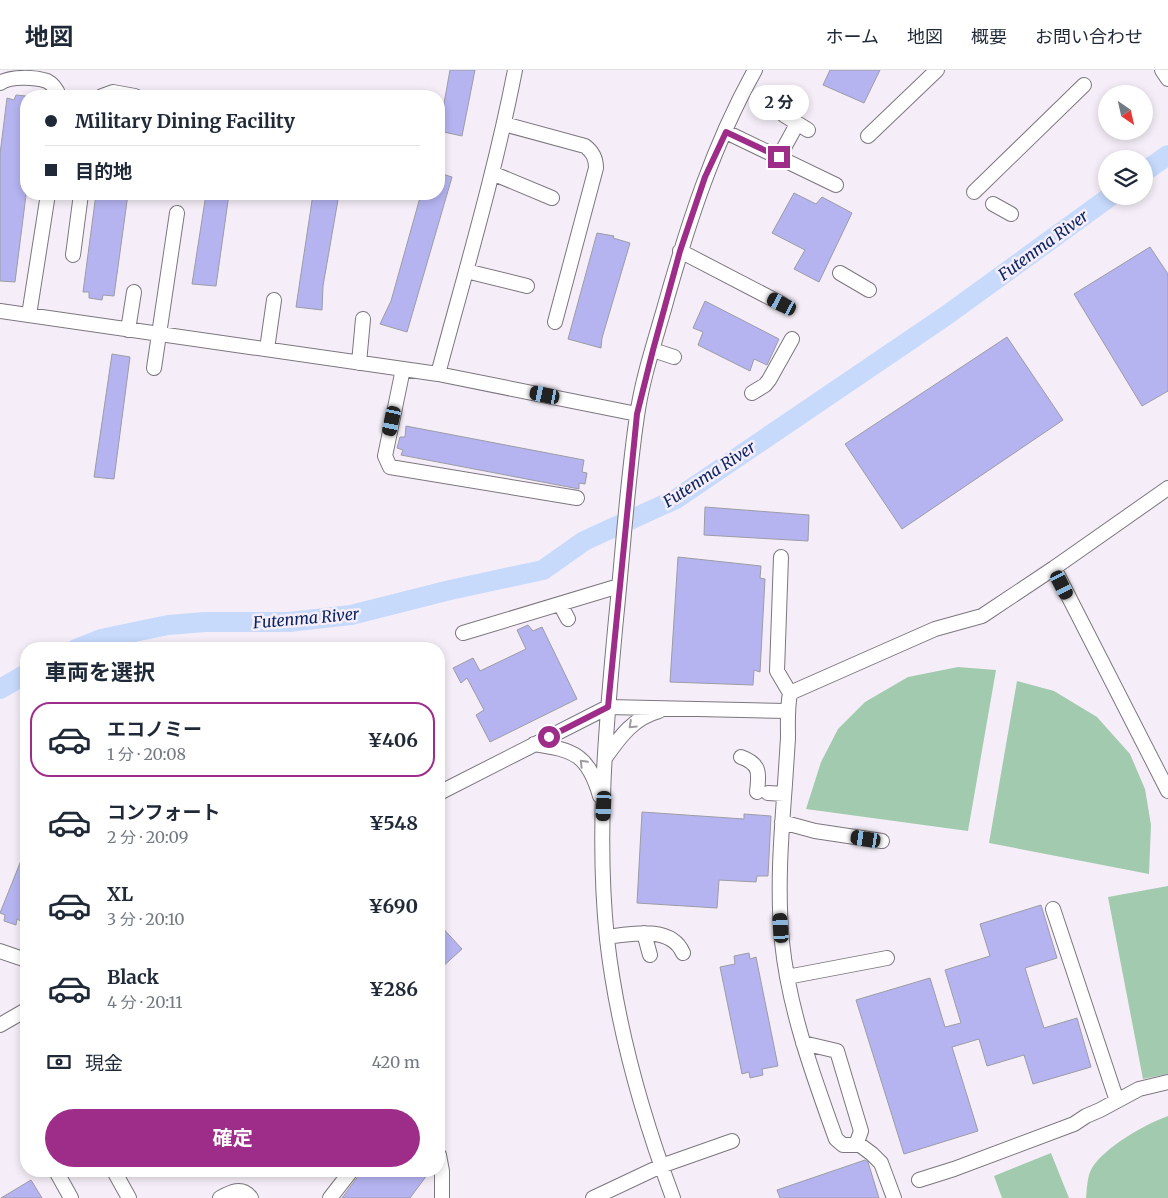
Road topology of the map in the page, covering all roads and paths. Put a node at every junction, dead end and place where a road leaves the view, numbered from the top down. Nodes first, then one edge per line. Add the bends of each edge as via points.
1 (515, 70) edge
2 (755, 70) edge
3 (938, 70) edge
4 (1162, 70) edge
5 (1168, 79) edge
6 (0, 84) edge
7 (1084, 85) dead end
8 (56, 90) edge
9 (784, 115) dead end
10 (504, 124) junction
11 (726, 132) junction
12 (868, 136) dead end
13 (779, 157) junction
14 (492, 173) junction
15 (836, 185) dead end
16 (974, 192) dead end
17 (552, 198) dead end
18 (47, 200) edge
19 (80, 200) edge
20 (993, 204) dead end
21 (177, 213) dead end
22 (1011, 214) dead end
23 (680, 251) junction
24 (73, 256) dead end
25 (466, 271) junction
26 (840, 273) dead end
27 (527, 286) dead end
28 (868, 290) dead end
29 (134, 292) dead end
30 (274, 300) dead end
31 (782, 304) dead end
32 (0, 311) edge
33 (29, 315) junction
34 (363, 319) dead end
35 (555, 322) dead end
36 (128, 330) junction
37 (158, 334) junction
38 (792, 339) dead end
39 (267, 350) junction
40 (653, 350) junction
41 (674, 357) dead end
42 (359, 362) junction
43 (154, 368) dead end
44 (403, 369) junction
45 (438, 374) junction
46 (752, 393) dead end
47 (637, 414) junction
48 (1168, 488) edge
49 (577, 498) dead end
50 (781, 557) dead end
51 (1054, 568) junction
52 (620, 586) junction
53 (560, 604) junction
54 (568, 619) dead end
55 (463, 633) dead end
56 (790, 693) junction
57 (608, 707) junction
58 (669, 709) junction
59 (787, 711) junction
60 (534, 744) junction
61 (606, 758) junction
62 (741, 758) dead end
63 (445, 790) edge
64 (1168, 790) edge
65 (784, 794) junction
66 (604, 806) junction
67 (782, 822) junction
68 (882, 841) dead end
69 (1053, 909) dead end
70 (644, 933) junction
71 (607, 937) junction
72 (0, 951) edge
73 (683, 953) dead end
74 (650, 956) dead end
75 (20, 958) edge
76 (887, 958) dead end
77 (787, 977) junction
78 (20, 1013) edge
79 (0, 1025) edge
80 (802, 1043) junction
81 (1168, 1082) edge
82 (1117, 1101) junction
83 (732, 1141) dead end
84 (856, 1145) junction
85 (661, 1166) junction
86 (59, 1177) edge
87 (117, 1177) edge
88 (346, 1177) edge
89 (442, 1177) edge
90 (919, 1180) dead end
91 (71, 1198) edge
92 (129, 1198) edge
93 (220, 1198) edge
94 (252, 1198) edge
95 (330, 1198) edge
96 (442, 1198) edge
97 (593, 1198) edge
98 (673, 1198) edge
99 (894, 1198) edge

1 - 10 lane
2 - 11 lane
3 - 12 lane
4 - 5 lane
6 - 8 lane via 16,77 47,81
7 - 16 lane
9 - 13 lane via 802,127
10 - 14 lane
10 - 35 lane via 585,146 596,161
11 - 13 lane
11 - 23 lane via 705,177
13 - 15 lane
14 - 17 lane
14 - 25 lane
18 - 33 lane
19 - 24 lane
20 - 22 lane
21 - 37 lane
23 - 31 lane
23 - 40 lane
25 - 27 lane
25 - 45 lane
26 - 28 lane
29 - 36 lane
30 - 39 lane
32 - 33 lane
33 - 36 lane
34 - 42 lane
36 - 37 lane
37 - 39 lane
37 - 43 lane
38 - 46 lane via 769,380
39 - 42 lane
40 - 41 lane
40 - 47 lane
42 - 44 lane
44 - 45 lane
44 - 49 lane via 385,456 390,467
45 - 47 lane
47 - 52 lane
48 - 51 lane
50 - 56 lane via 777,671
51 - 56 lane via 982,616 936,629
51 - 64 lane
52 - 53 lane
52 - 57 lane
53 - 54 lane
53 - 55 lane
56 - 59 lane
57 - 58 lane
57 - 60 lane
57 - 61 lane
58 - 59 lane
58 -> 61 lane via 638,720 622,735
59 - 65 lane
60 - 63 lane
66 -> 60 lane via 594,776 584,761 559,748
61 - 66 lane
62 - 65 lane via 756,766 762,792
65 - 67 lane
66 - 71 lane via 602,858
67 - 68 lane via 815,831
67 - 77 lane via 779,899
69 - 82 lane
70 - 71 lane
70 - 73 lane via 670,937
70 - 74 lane
71 - 85 lane via 613,982 636,1084
72 - 75 lane
76 - 77 lane
77 - 80 lane
78 - 79 lane
80 - 84 lane via 836,1139 843,1145
80 - 84 lane via 837,1051 861,1131
81 - 82 lane via 1138,1090
82 - 90 lane via 1074,1124
83 - 85 lane
84 - 99 lane via 881,1163
85 - 97 lane
85 - 98 lane
86 - 91 lane
87 - 92 lane
88 - 95 lane
89 - 96 lane
93 - 94 lane via 236,1190

